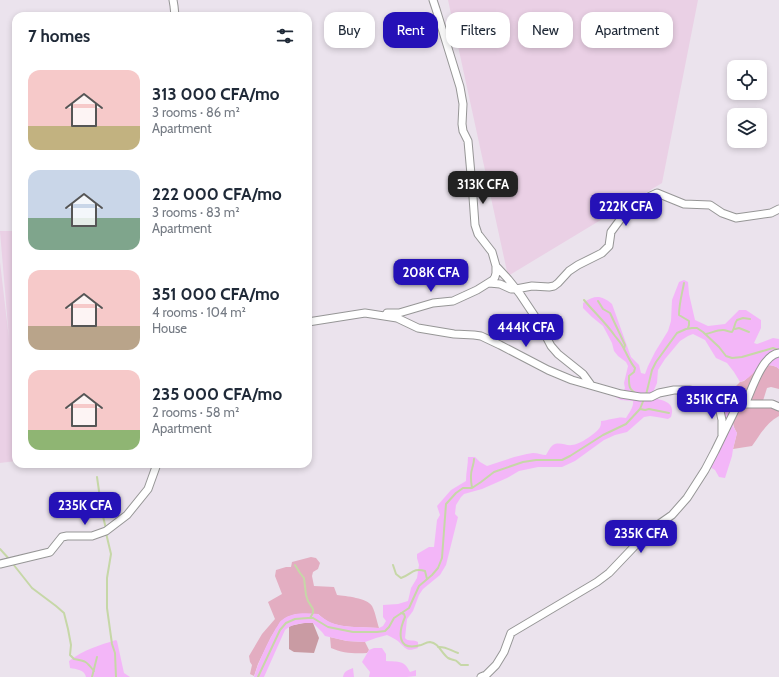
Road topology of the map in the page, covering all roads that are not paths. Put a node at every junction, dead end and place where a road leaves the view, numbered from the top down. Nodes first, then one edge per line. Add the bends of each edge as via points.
1 (173, 0) edge
2 (433, 0) edge
3 (175, 12) edge
4 (779, 209) edge
5 (496, 266) junction
6 (489, 283) junction
7 (516, 289) junction
8 (365, 313) junction
9 (312, 321) edge
10 (779, 353) edge
11 (591, 385) junction
12 (712, 400) junction
13 (743, 404) junction
14 (779, 407) edge
15 (722, 438) junction
16 (155, 468) edge
17 (0, 564) edge
18 (481, 677) edge

1 - 3 street
2 - 5 street via 460,87 463,131 468,141 475,225 478,234 492,252
4 - 7 street via 736,218 710,205 684,204 657,194 640,201 625,213 611,232 609,246 602,253 569,272 554,286
5 - 6 street via 495,277
5 - 7 street
6 - 7 street
6 - 8 street via 453,300 399,313
7 - 11 street via 538,321 551,346 583,374
8 - 9 street
8 - 11 street via 397,318 418,328 481,336 548,370
10 - 13 street via 764,364
11 - 12 street via 640,397 651,397 674,390 689,390
12 - 13 street
12 - 15 street via 720,412
13 - 14 street via 772,404
13 - 15 street via 733,412
15 - 18 street via 687,498 672,515 649,531 597,582 511,633 496,665
16 - 17 street via 148,489 127,516 106,531 92,536 67,536 50,552

